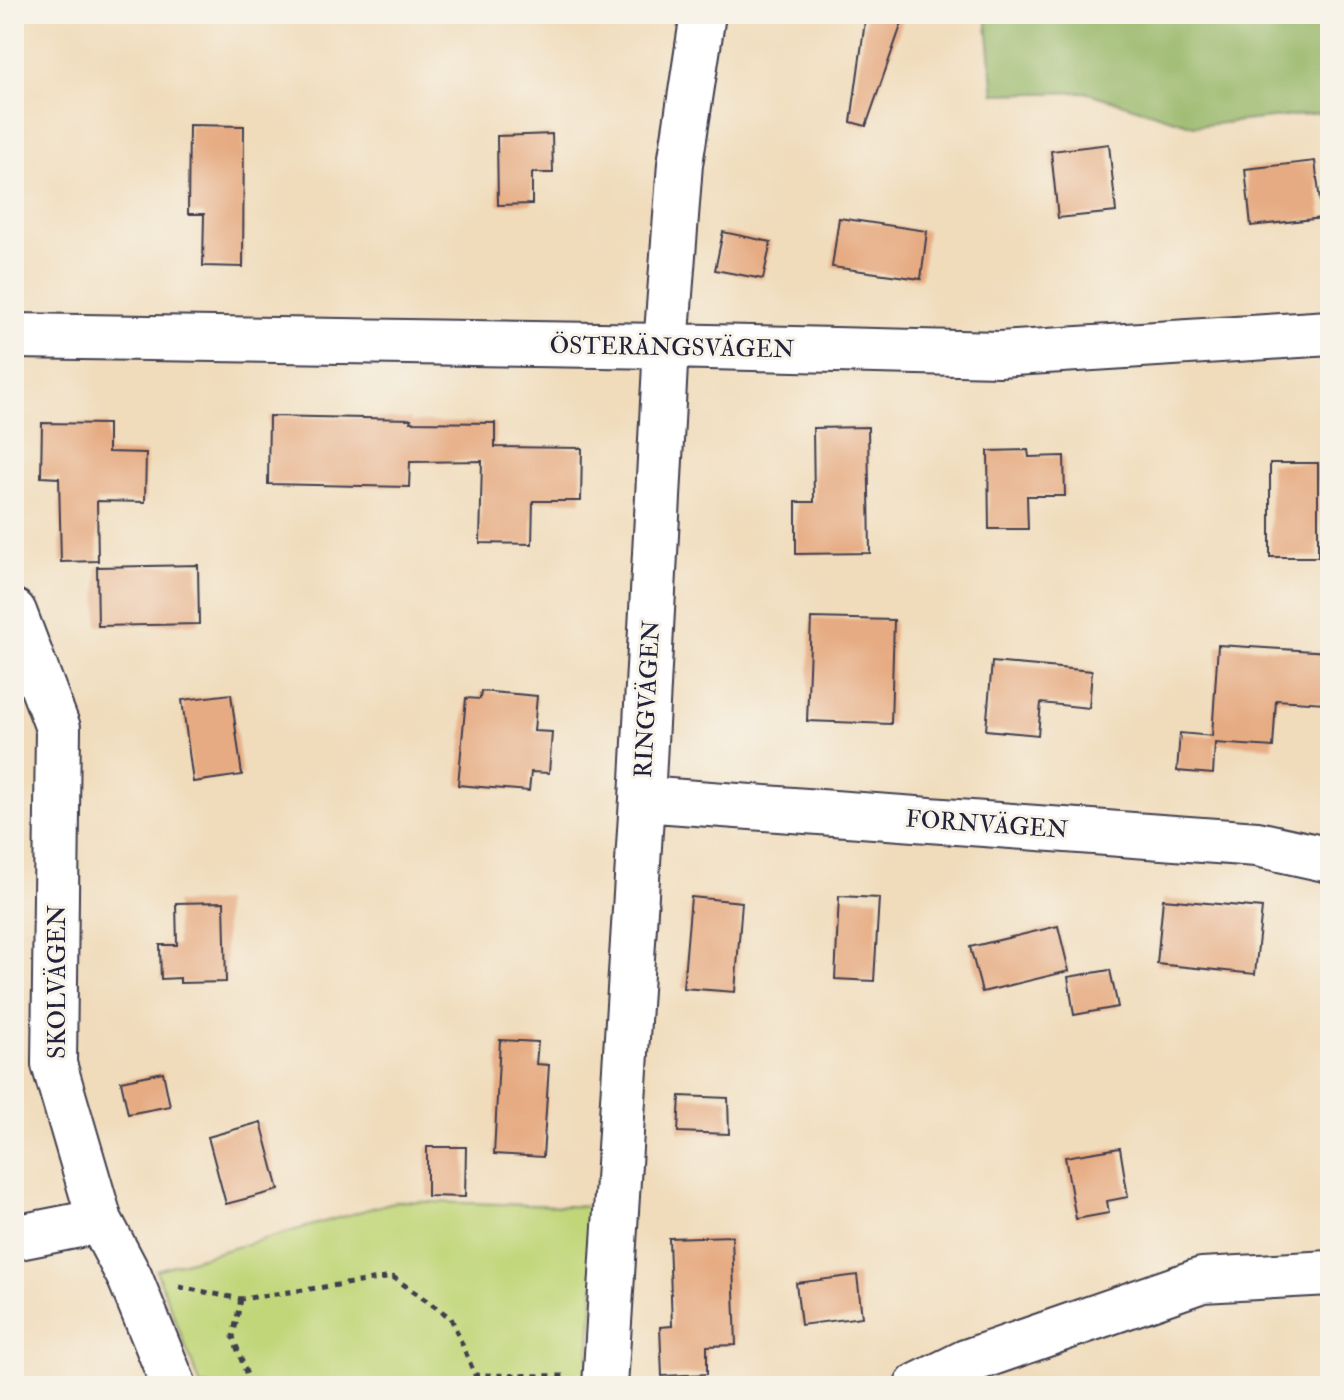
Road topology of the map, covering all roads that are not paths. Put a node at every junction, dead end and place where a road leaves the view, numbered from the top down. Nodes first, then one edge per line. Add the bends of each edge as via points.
1 (703, 14) edge
2 (1330, 333) edge
3 (14, 336) edge
4 (666, 346) junction
5 (14, 612) edge
6 (642, 799) junction
7 (1330, 860) edge
8 (100, 1221) junction
9 (14, 1238) edge
10 (1330, 1273) edge
11 (605, 1381) edge
12 (174, 1386) edge
13 (917, 1386) edge

1 - 4 street, RINGVÄGEN via 680,164
2 - 4 street, ÖSTERÄNGSVÄGEN via 999,354
3 - 4 street, ÖSTERÄNGSVÄGEN
4 - 6 street, RINGVÄGEN
5 - 8 street, SKOLVÄGEN via 58,728 54,1064
6 - 7 street, FORNVÄGEN via 1257,844
6 - 11 street, RINGVÄGEN
8 - 9 street
8 - 12 street, SKOLVÄGEN via 130,1278
10 - 13 street via 1202,1280 966,1362

